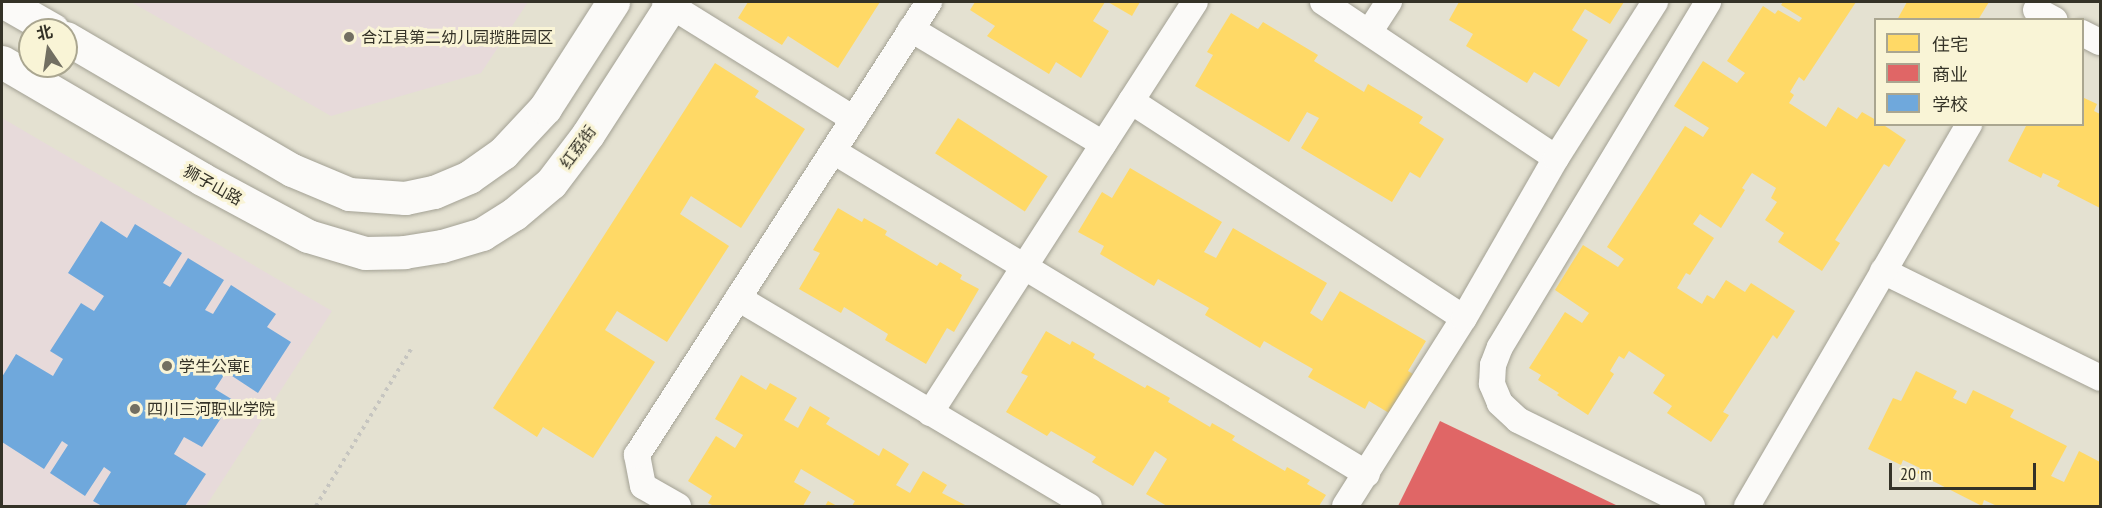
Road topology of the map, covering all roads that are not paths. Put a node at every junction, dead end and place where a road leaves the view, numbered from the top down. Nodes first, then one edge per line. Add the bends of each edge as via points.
1 (4, 2) edge
2 (613, 2) edge
3 (929, 2) edge
4 (1195, 2) edge
5 (1323, 2) edge
6 (1389, 2) edge
7 (1655, 2) edge
8 (1708, 2) edge
9 (670, 3) edge
10 (32, 18) edge
11 (911, 29) junction
12 (1370, 31) junction
13 (2084, 34) edge
14 (2100, 42) edge
15 (78, 45) edge
16 (2, 62) edge
17 (1131, 101) junction
18 (854, 119) junction
19 (1968, 126) edge
20 (1103, 144) junction
21 (833, 151) junction
22 (1556, 158) junction
23 (442, 246) joint
24 (1025, 266) junction
25 (1883, 272) junction
26 (738, 298) junction
27 (1464, 318) junction
28 (2100, 378) edge
29 (930, 413) junction
30 (1367, 474) junction
31 (678, 507) edge
32 (1089, 507) edge
33 (1346, 507) edge
34 (1692, 507) edge
35 (1747, 507) edge

1 - 10 street
2 - 15 street via 545,108 503,153 469,177 434,192 405,198 349,194 292,170
3 - 11 lane
4 - 17 lane
5 - 12 lane
6 - 12 lane
7 - 22 lane
8 - 34 lane via 1500,347 1493,365 1492,384 1500,403 1518,420
9 - 18 lane
9 - 23 street, 红荔街 via 588,134 551,183 482,234
11 - 18 lane
11 - 20 lane
12 - 22 lane
13 - 14 lane
16 - 23 street, 狮子山路 via 308,236 365,253
17 - 20 lane
17 - 27 lane
18 - 21 lane
19 - 25 lane
20 - 24 lane
21 - 24 lane
21 - 26 lane
22 - 27 lane
24 - 29 lane
24 - 30 lane
25 - 28 lane
25 - 35 lane
26 - 29 lane
26 - 31 lane via 637,456 643,486
27 - 30 lane
29 - 32 lane
30 - 33 lane

